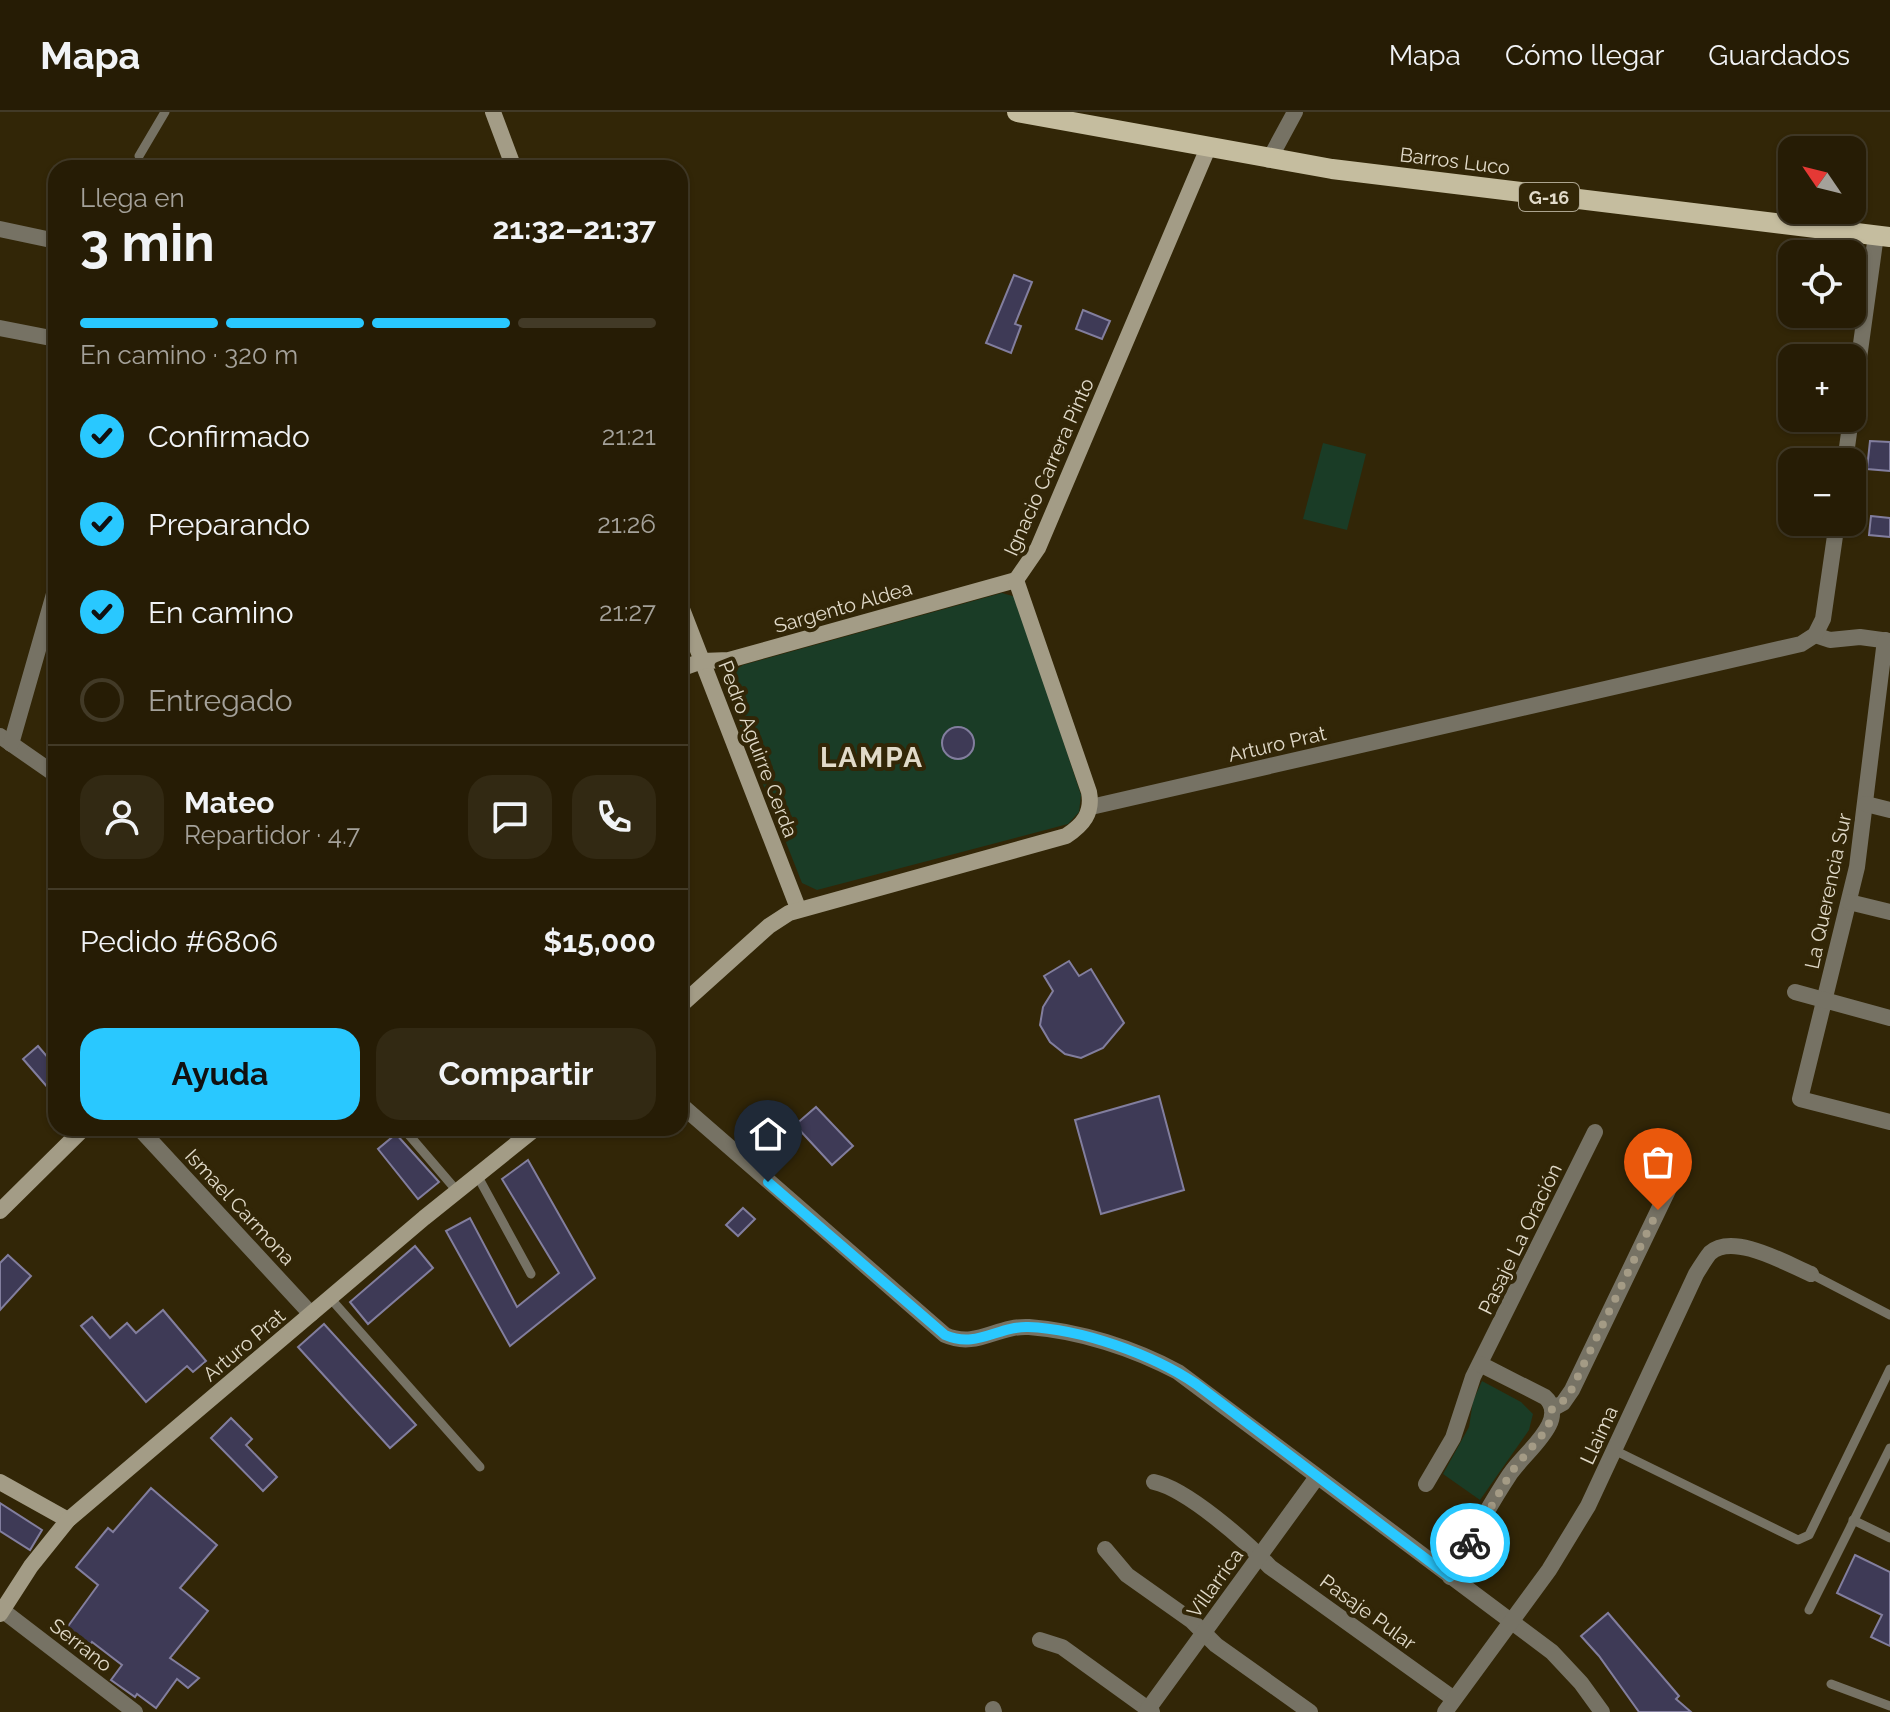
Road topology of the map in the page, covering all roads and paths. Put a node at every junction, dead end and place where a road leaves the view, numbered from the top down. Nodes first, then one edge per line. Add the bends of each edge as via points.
1 (165, 112) edge
2 (493, 112) edge
3 (1017, 112) edge
4 (1295, 112) edge
5 (1208, 148) junction
6 (139, 156) dead end
7 (508, 160) edge
8 (1269, 160) junction
9 (0, 229) edge
10 (1883, 236) edge
11 (48, 239) edge
12 (0, 328) edge
13 (48, 337) edge
14 (1864, 344) edge
15 (1835, 536) edge
16 (1016, 580) junction
17 (48, 611) edge
18 (688, 625) edge
19 (1815, 635) junction
20 (1888, 640) edge
21 (702, 661) junction
22 (688, 666) edge
23 (6, 740) edge
24 (48, 769) edge
25 (1866, 804) junction
26 (1091, 807) junction
27 (1890, 810) edge
28 (1849, 902) junction
29 (798, 908) junction
30 (1890, 912) edge
31 (1795, 992) dead end
32 (688, 999) edge
33 (1825, 1001) junction
34 (1890, 1018) edge
35 (688, 1111) edge
36 (1890, 1122) edge
37 (1595, 1132) dead end
38 (76, 1136) edge
39 (146, 1136) edge
40 (410, 1136) edge
41 (526, 1136) edge
42 (1683, 1159) dead end
43 (477, 1175) junction
44 (457, 1191) junction
45 (0, 1211) edge
46 (531, 1274) dead end
47 (1811, 1274) joint
48 (330, 1298) junction
49 (311, 1314) junction
50 (1890, 1315) edge
51 (1480, 1364) junction
52 (1890, 1369) edge
53 (1552, 1409) junction
54 (1890, 1448) edge
55 (1614, 1450) junction
56 (480, 1467) dead end
57 (1317, 1477) junction
58 (0, 1482) edge
59 (1154, 1482) dead end
60 (1426, 1484) dead end
61 (68, 1520) junction
62 (1853, 1520) junction
63 (1890, 1538) edge
64 (1105, 1549) dead end
65 (1260, 1556) junction
66 (1450, 1577) junction
67 (1809, 1610) dead end
68 (1, 1612) edge
69 (1510, 1622) junction
70 (1204, 1633) junction
71 (1040, 1640) dead end
72 (1831, 1684) dead end
73 (1450, 1706) edge
74 (1890, 1706) edge
75 (1149, 1711) edge
76 (135, 1712) edge
77 (1310, 1712) edge
78 (1602, 1712) edge

1 - 6 lane
2 - 7 main road
3 - 5 main road, Barros Luco / G-16
4 - 8 street
5 - 8 main road, Barros Luco / G-16
5 - 16 main road, Ignacio Carrera Pinto via 1038,548
8 - 10 main road, Barros Luco / G-16
9 - 11 street
10 - 14 street
12 - 13 street
15 - 19 street via 1823,619
16 - 21 main road, Sargento Aldea via 729,660
16 - 26 main road, Ignacio Carrera Pinto
17 - 23 street
18 - 21 main road, Pedro Aguirre Cerda
19 - 20 street
19 - 26 street, Arturo Prat via 1801,644
20 - 25 street, La Querencia Sur
21 - 22 main road, Sargento Aldea
21 - 29 main road, Pedro Aguirre Cerda
23 - 24 street
25 - 27 street
25 - 28 street, La Querencia Sur
26 - 29 main road via 1081,825 1066,836
28 - 30 street
28 - 33 street, La Querencia Sur
29 - 32 main road via 769,926
31 - 33 street
33 - 34 street
33 - 36 street, La Querencia Sur via 1800,1099
35 - 57 street via 945,1335 960,1341 1027,1327 1143,1355 1196,1384
37 - 51 street, Pasaje La Oración
38 - 45 main road
39 - 49 street, Ismael Carmona
40 - 44 lane
41 - 43 main road, Arturo Prat
42 - 53 street via 1572,1390
43 - 44 main road, Arturo Prat
43 - 46 lane
44 - 48 main road, Arturo Prat
47 - 50 lane
47 - 55 street, Llaima via 1751,1248 1712,1251 1696,1274
48 - 49 main road, Arturo Prat
48 - 56 lane
49 - 61 main road, Arturo Prat
51 - 53 street via 1545,1397
51 - 60 street, Pasaje La Oración via 1453,1438
52 - 55 lane via 1809,1535 1798,1540
53 - 66 street via 1548,1428 1512,1471
54 - 62 lane
55 - 69 street, Llaima via 1588,1506
57 - 65 street, Villarrica
57 - 66 street
58 - 61 main road
59 - 65 street, Pasaje Pular via 1177,1492
61 - 68 main road, Arturo Prat
62 - 63 lane
62 - 67 lane
64 - 70 street via 1127,1575
65 - 70 street, Villarrica
65 - 73 street, Pasaje Pular
66 - 69 street
68 - 76 street, Serrano
69 - 73 street, Llaima
69 - 78 street via 1552,1652
70 - 75 street, Villarrica
70 - 77 street
71 - 75 street via 1062,1647
72 - 74 lane

